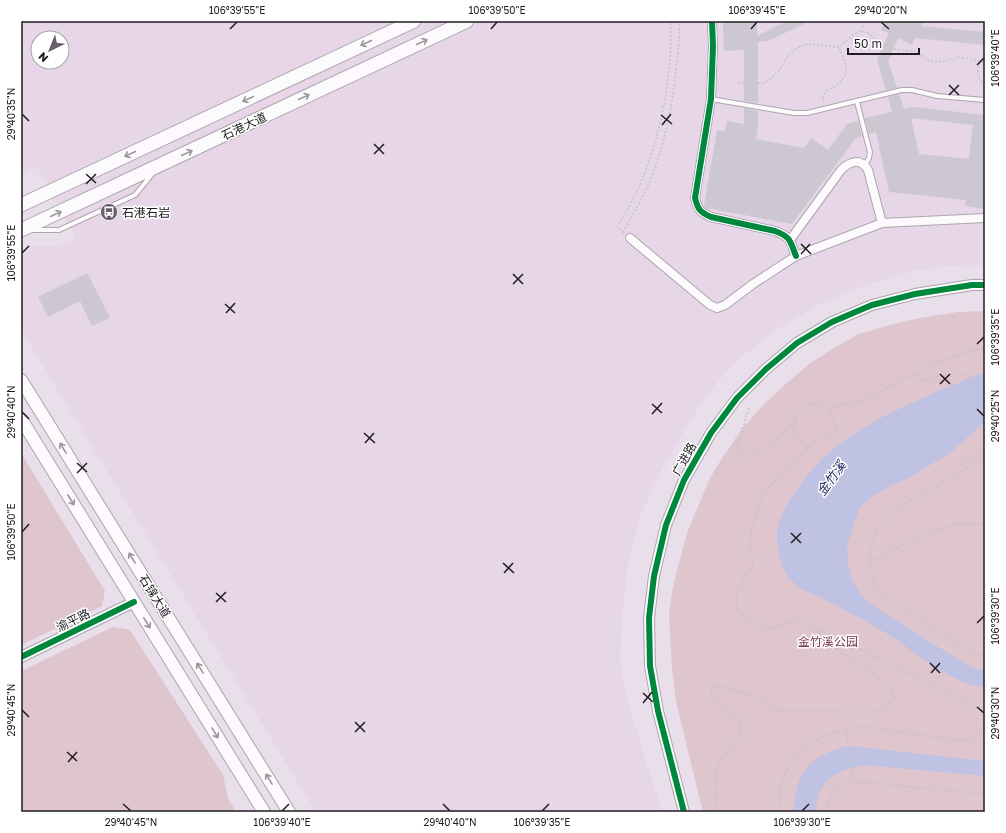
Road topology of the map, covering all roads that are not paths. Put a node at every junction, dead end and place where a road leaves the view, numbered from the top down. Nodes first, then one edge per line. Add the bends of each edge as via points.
1 (414, 21) edge
2 (467, 21) edge
3 (712, 21) edge
4 (711, 99) junction
5 (985, 100) edge
6 (857, 102) junction
7 (865, 165) junction
8 (21, 205) edge
9 (985, 218) edge
10 (882, 223) junction
11 (21, 230) edge
12 (630, 238) dead end
13 (790, 240) junction
14 (796, 256) junction
15 (985, 285) edge
16 (21, 380) edge
17 (21, 419) edge
18 (134, 602) junction
19 (21, 657) edge
20 (264, 812) edge
21 (289, 812) edge
22 (684, 812) edge

1 -> 8 main road, 石港大道
11 -> 2 main road, 石港大道
3 - 4 street
4 - 6 lane via 794,113 807,113
4 - 13 street via 695,198 698,208 711,217 775,231 784,234
5 - 6 lane via 902,90
6 - 7 lane via 870,152
7 - 10 street
7 - 13 street via 860,162 846,165
9 - 10 street
10 - 14 street
12 - 14 street via 710,305 717,308
13 - 14 street
15 - 22 street, 广进路 via 915,294 872,305 832,322 797,343 737,398 707,440 684,480 666,525 654,576 649,618 650,666 658,711
21 -> 16 main road, 石锦大道
17 -> 18 main road, 石锦大道
18 - 19 street, 渝平路
18 -> 20 main road, 石锦大道

